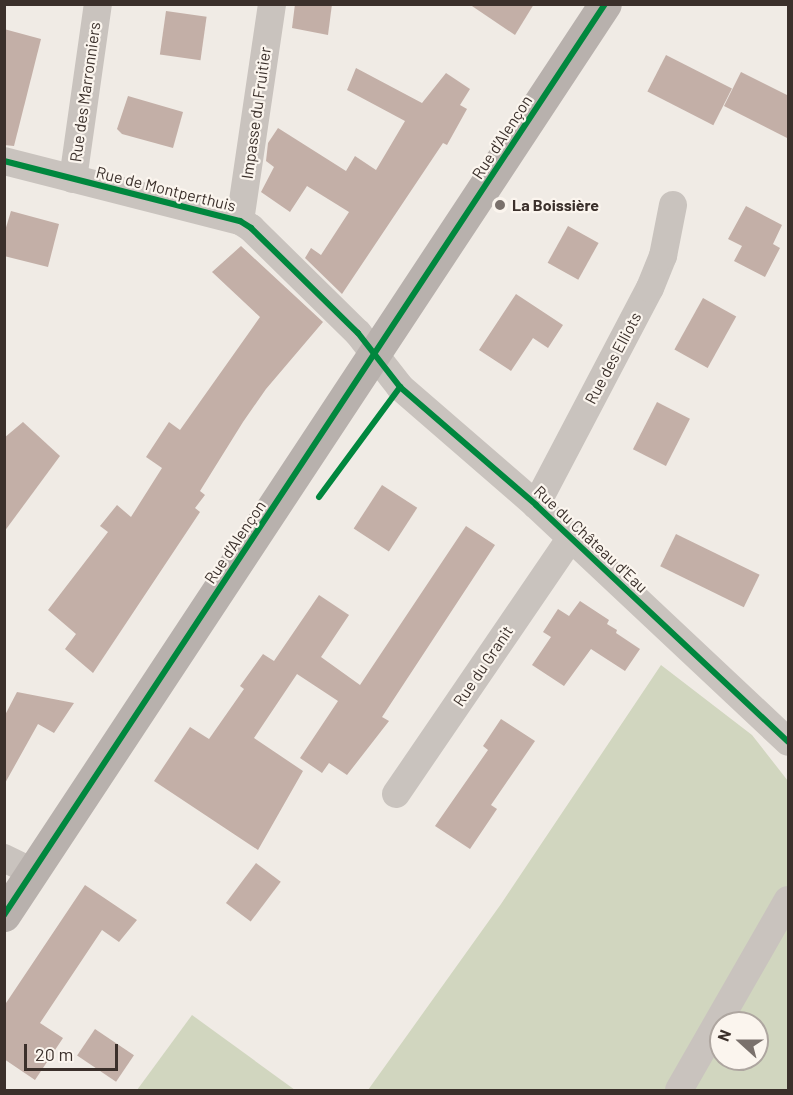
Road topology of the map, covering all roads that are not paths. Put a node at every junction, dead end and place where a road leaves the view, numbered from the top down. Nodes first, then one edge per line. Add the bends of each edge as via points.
1 (98, 4) edge
2 (272, 4) edge
3 (605, 4) edge
4 (4, 161) edge
5 (73, 179) junction
6 (673, 205) dead end
7 (240, 221) junction
8 (375, 357) junction
9 (536, 505) junction
10 (570, 537) junction
11 (789, 742) edge
12 (396, 794) dead end
13 (19, 865) edge
14 (789, 900) edge
15 (4, 915) edge
16 (679, 1090) edge

1 - 5 street, Rue des Marronniers
2 - 7 street, Impasse du Fruitier
3 - 8 main road, Rue d'Alençon
4 - 5 street, Rue de Montperthuis
5 - 7 street, Rue de Montperthuis
6 - 9 street, Rue des Elliots via 665,248 650,288
7 - 8 street, Rue de Montperthuis via 358,333
8 - 9 street, Rue du Château d'Eau via 400,387
8 - 13 main road, Rue d'Alençon
9 - 10 street, Rue du Château d'Eau
10 - 11 street, Rue du Château d'Eau
10 - 12 street, Rue du Granit
13 - 15 main road, Rue d'Alençon
14 - 16 street

